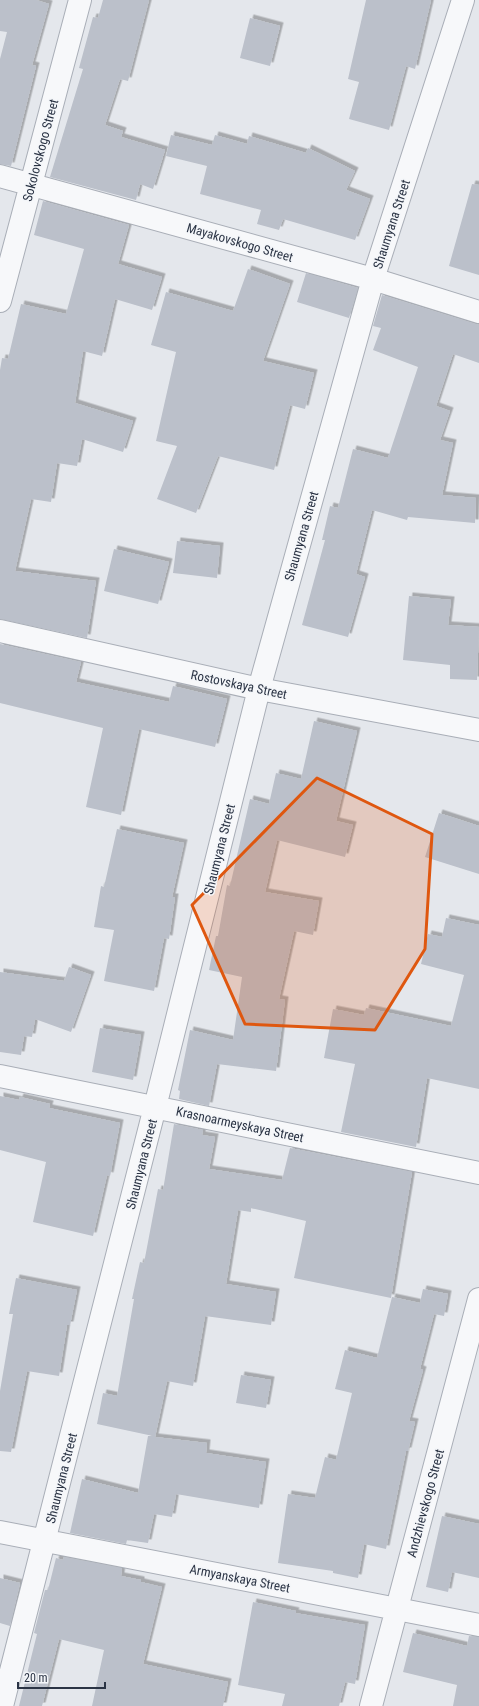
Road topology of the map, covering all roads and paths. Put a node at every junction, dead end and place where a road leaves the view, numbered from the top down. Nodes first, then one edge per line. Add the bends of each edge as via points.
1 (80, 0) edge
2 (463, 0) edge
3 (0, 176) edge
4 (31, 184) junction
5 (373, 280) junction
6 (0, 301) edge
7 (479, 312) edge
8 (0, 631) edge
9 (259, 689) junction
10 (479, 730) edge
11 (0, 1076) edge
12 (155, 1107) junction
13 (479, 1173) edge
14 (479, 1300) edge
15 (0, 1532) edge
16 (45, 1540) junction
17 (397, 1609) junction
18 (479, 1625) edge
19 (2, 1706) edge
20 (371, 1706) edge

1 - 4 street, Sokolovskogo Street
2 - 5 street, Shaumyana Street
3 - 4 street, Mayakovskogo Street
4 - 5 street, Mayakovskogo Street
4 - 6 street, Sokolovskogo Street
5 - 7 street, Mayakovskogo Street
5 - 9 street, Shaumyana Street
8 - 9 street, Rostovskaya Street
9 - 10 street, Rostovskaya Street
9 - 12 street, Shaumyana Street
11 - 12 street, Krasnoarmeyskaya Street
12 - 13 street, Krasnoarmeyskaya Street
12 - 16 street, Shaumyana Street
14 - 17 street, Andzhievskogo Street
15 - 16 street, Armyanskaya Street
16 - 17 street, Armyanskaya Street
16 - 19 street, Shaumyana Street
17 - 18 street, Armyanskaya Street
17 - 20 street, Andzhievskogo Street

